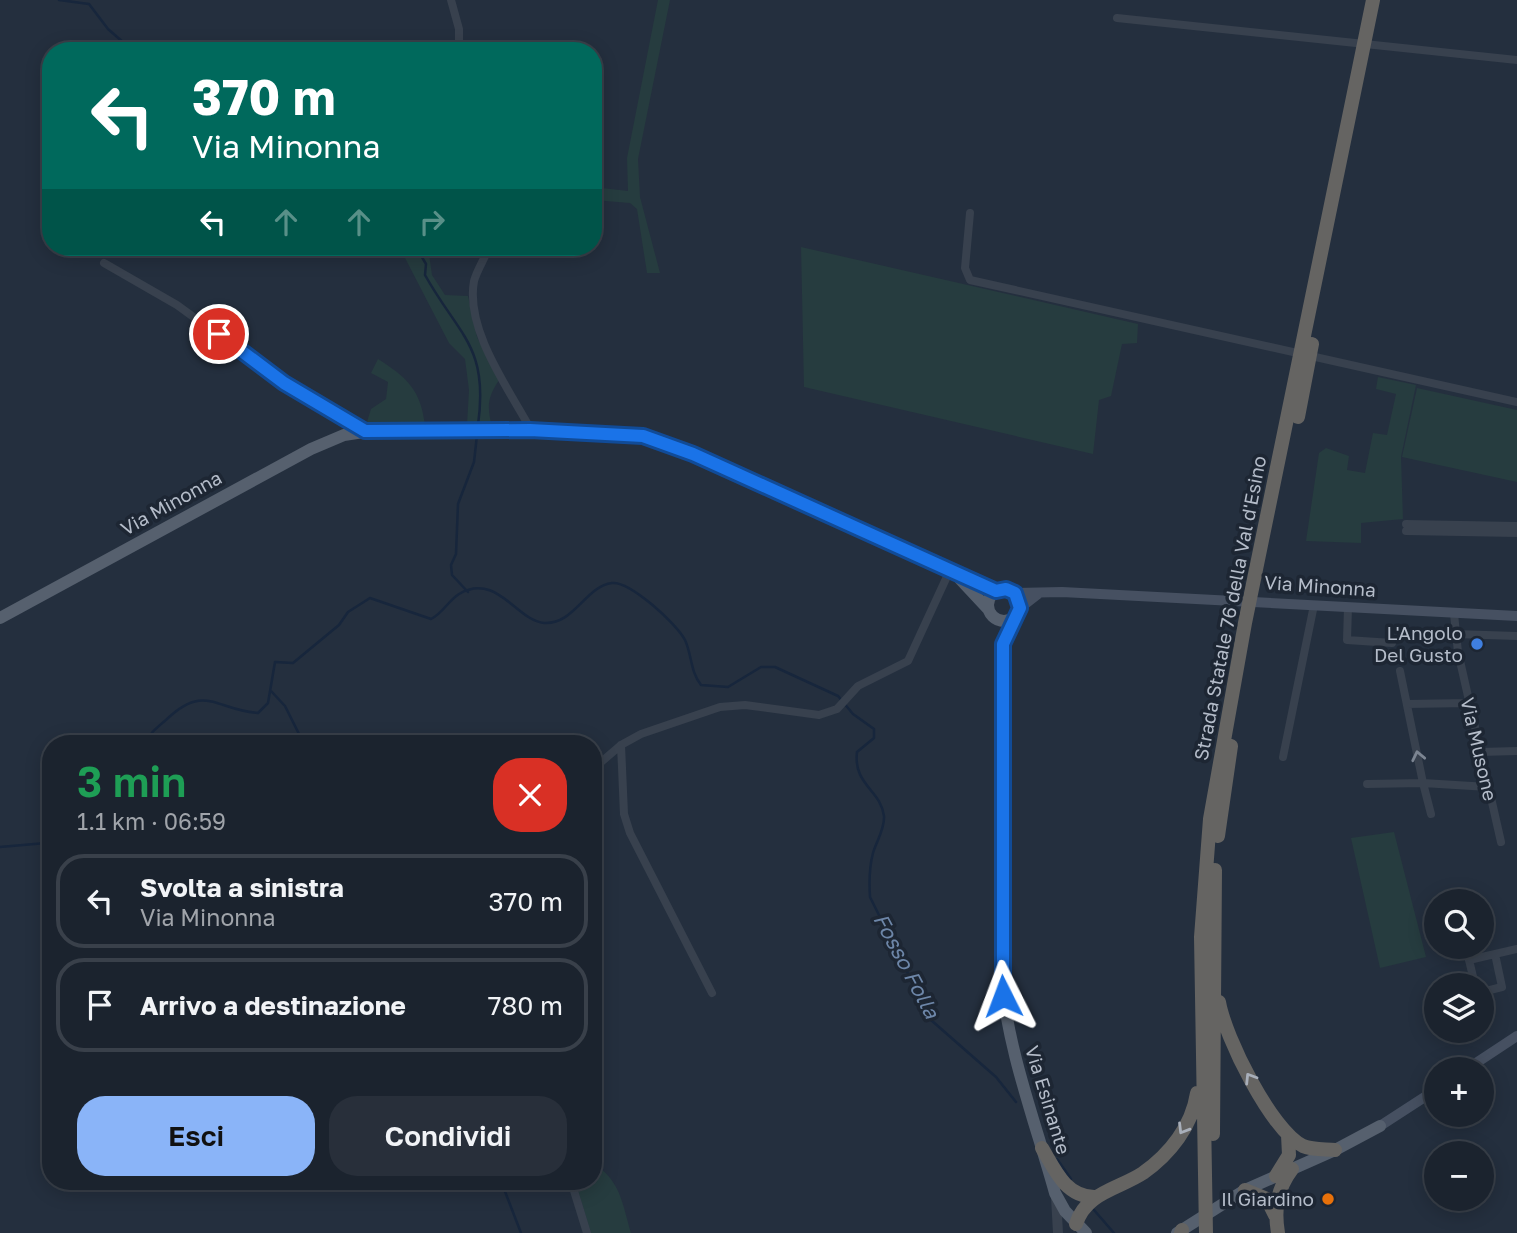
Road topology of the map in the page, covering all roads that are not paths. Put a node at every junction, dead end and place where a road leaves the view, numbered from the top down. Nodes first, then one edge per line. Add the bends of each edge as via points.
1 (451, 0) edge
2 (1373, 0) edge
3 (1382, 0) edge
4 (1117, 18) dead end
5 (1371, 32) junction
6 (459, 42) edge
7 (1517, 60) edge
8 (970, 213) dead end
9 (485, 256) edge
10 (104, 263) dead end
11 (1517, 402) edge
12 (530, 430) junction
13 (365, 431) junction
14 (1517, 526) edge
15 (1517, 533) edge
16 (950, 570) junction
17 (967, 586) junction
18 (942, 589) junction
19 (996, 591) junction
20 (1015, 593) junction
21 (1038, 594) junction
22 (1314, 605) junction
23 (1348, 607) junction
24 (990, 612) junction
25 (1017, 614) junction
26 (1454, 614) junction
27 (1517, 616) edge
28 (0, 618) edge
29 (1250, 624) junction
30 (1455, 634) junction
31 (1517, 636) edge
32 (1392, 643) dead end
33 (1003, 644) junction
34 (1400, 671) dead end
35 (1469, 703) junction
36 (1407, 704) junction
37 (621, 746) junction
38 (1517, 751) edge
39 (1480, 752) junction
40 (1283, 757) dead end
41 (602, 762) edge
42 (1423, 783) junction
43 (1367, 784) dead end
44 (1488, 787) junction
45 (1431, 814) dead end
46 (1501, 842) dead end
47 (1214, 875) junction
48 (1517, 949) edge
49 (1495, 954) junction
50 (1472, 973) edge
51 (1494, 989) edge
52 (712, 993) dead end
53 (1517, 1037) edge
54 (1486, 1057) edge
55 (1202, 1064) junction
56 (1424, 1097) edge
57 (1380, 1126) joint
58 (1288, 1135) junction
59 (1042, 1149) junction
60 (1335, 1150) junction
61 (1292, 1169) junction
62 (1276, 1176) junction
63 (1209, 1188) junction
64 (1245, 1189) junction
65 (574, 1190) edge
66 (1055, 1193) junction
67 (1094, 1197) junction
68 (1277, 1226) edge
69 (1076, 1231) edge
70 (1180, 1232) edge
71 (587, 1233) edge
72 (1058, 1233) edge
73 (1206, 1233) edge
74 (1214, 1233) edge

1 - 6 street
2 - 5 highway, Strada Statale 76 della Val d'Esino
3 - 5 highway, Strada Statale 76 della Val d'Esino
4 - 7 street
5 - 29 highway, Strada Statale 76 della Val d'Esino
8 - 11 street via 965,268 970,280
9 - 12 street via 475,280 474,317
10 - 13 street via 167,299 284,383
12 - 13 main road, Via Minonna
12 - 16 main road, Via Minonna via 643,436 669,443
13 - 28 main road, Via Minonna via 311,449
14 - 15 street via 1406,528
16 - 17 main road, Via Minonna
16 - 18 street
16 - 19 main road, Via Minonna
17 - 18 street
17 - 24 main road, Via Minonna
18 - 37 street via 908,661 858,686 831,713 720,707 641,734
19 - 20 main road
19 - 24 main road via 989,598
20 - 21 main road, Via Minonna
20 - 25 main road
21 - 22 main road, Via Minonna
21 - 25 main road
22 - 23 main road, Via Minonna
22 - 40 street
23 - 26 main road, Via Minonna
23 - 32 street via 1347,640
24 - 25 main road via 1000,621
24 - 33 main road, Via Esinante
25 - 33 main road, Via Esinante
26 - 27 main road, Via Minonna
26 - 30 street, Via Musone
29 - 47 highway, Strada Statale 76 della Val d'Esino
29 - 55 highway, Strada Statale 76 della Val d'Esino via 1210,819 1201,937
30 - 31 street
30 - 35 street, Via Musone
33 - 59 main road, Via Esinante via 1001,976 1012,1052
34 - 36 street
35 - 36 street
35 - 39 street, Via Musone
42 -> 36 street
37 - 41 street
37 - 52 street via 624,814 634,842
38 - 39 street
39 - 44 street, Via Musone
42 - 43 street
42 - 44 street
42 - 45 street
44 - 46 street, Via Musone
58 -> 47 highway via 1238,1058 1224,1027 1215,966
47 - 63 highway, Strada Statale 76 della Val d'Esino
48 - 49 street
49 - 50 street via 1469,960
49 - 51 street via 1502,987
53 - 54 main road
55 - 63 highway, Strada Statale 76 della Val d'Esino
55 -> 67 highway via 1195,1105 1185,1129 1166,1153 1144,1172
56 - 57 main road
57 - 60 main road
58 - 60 highway via 1303,1146
58 - 62 highway via 1289,1155
59 - 66 main road, Via Esinante
59 - 67 highway via 1070,1190
60 - 61 main road
61 - 62 main road
61 - 68 highway via 1282,1182
62 - 64 main road
63 - 73 highway, Strada Statale 76 della Val d'Esino
63 - 74 highway, Strada Statale 76 della Val d'Esino
64 - 68 highway via 1267,1199
64 - 70 main road
65 - 71 street
66 - 69 main road, Via Esinante
66 - 72 street
67 - 69 highway via 1079,1214

